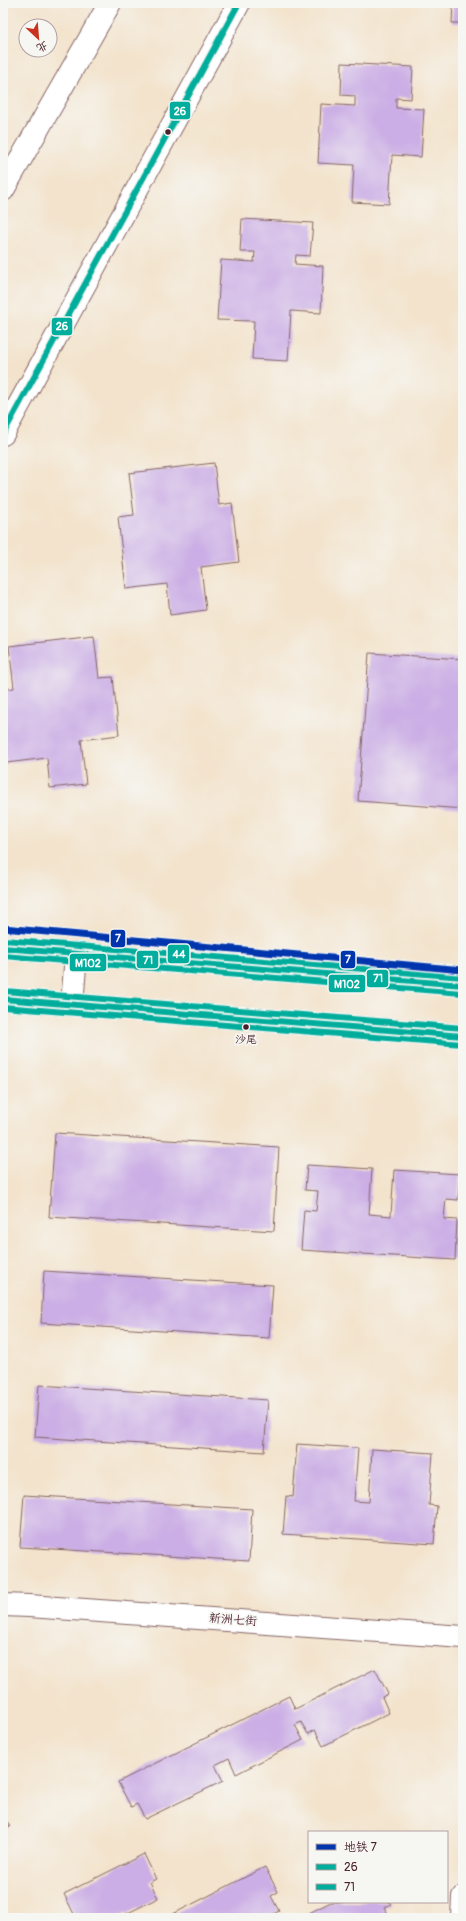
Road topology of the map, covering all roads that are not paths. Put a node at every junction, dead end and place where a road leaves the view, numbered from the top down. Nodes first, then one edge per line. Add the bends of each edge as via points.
1 (110, 3) edge
2 (239, 3) edge
3 (3, 190) edge
4 (5, 428) edge
5 (3, 948) edge
6 (76, 954) junction
7 (463, 985) edge
8 (3, 999) edge
9 (72, 1005) junction
10 (463, 1036) edge
11 (3, 1605) edge
12 (463, 1637) edge
13 (463, 1898) edge
14 (462, 1918) edge

1 - 3 main road
2 - 4 main road
5 - 6 main road
6 - 7 main road
6 - 9 main road
8 - 9 main road
9 - 10 main road
11 - 12 main road, 新洲七街
13 - 14 main road

